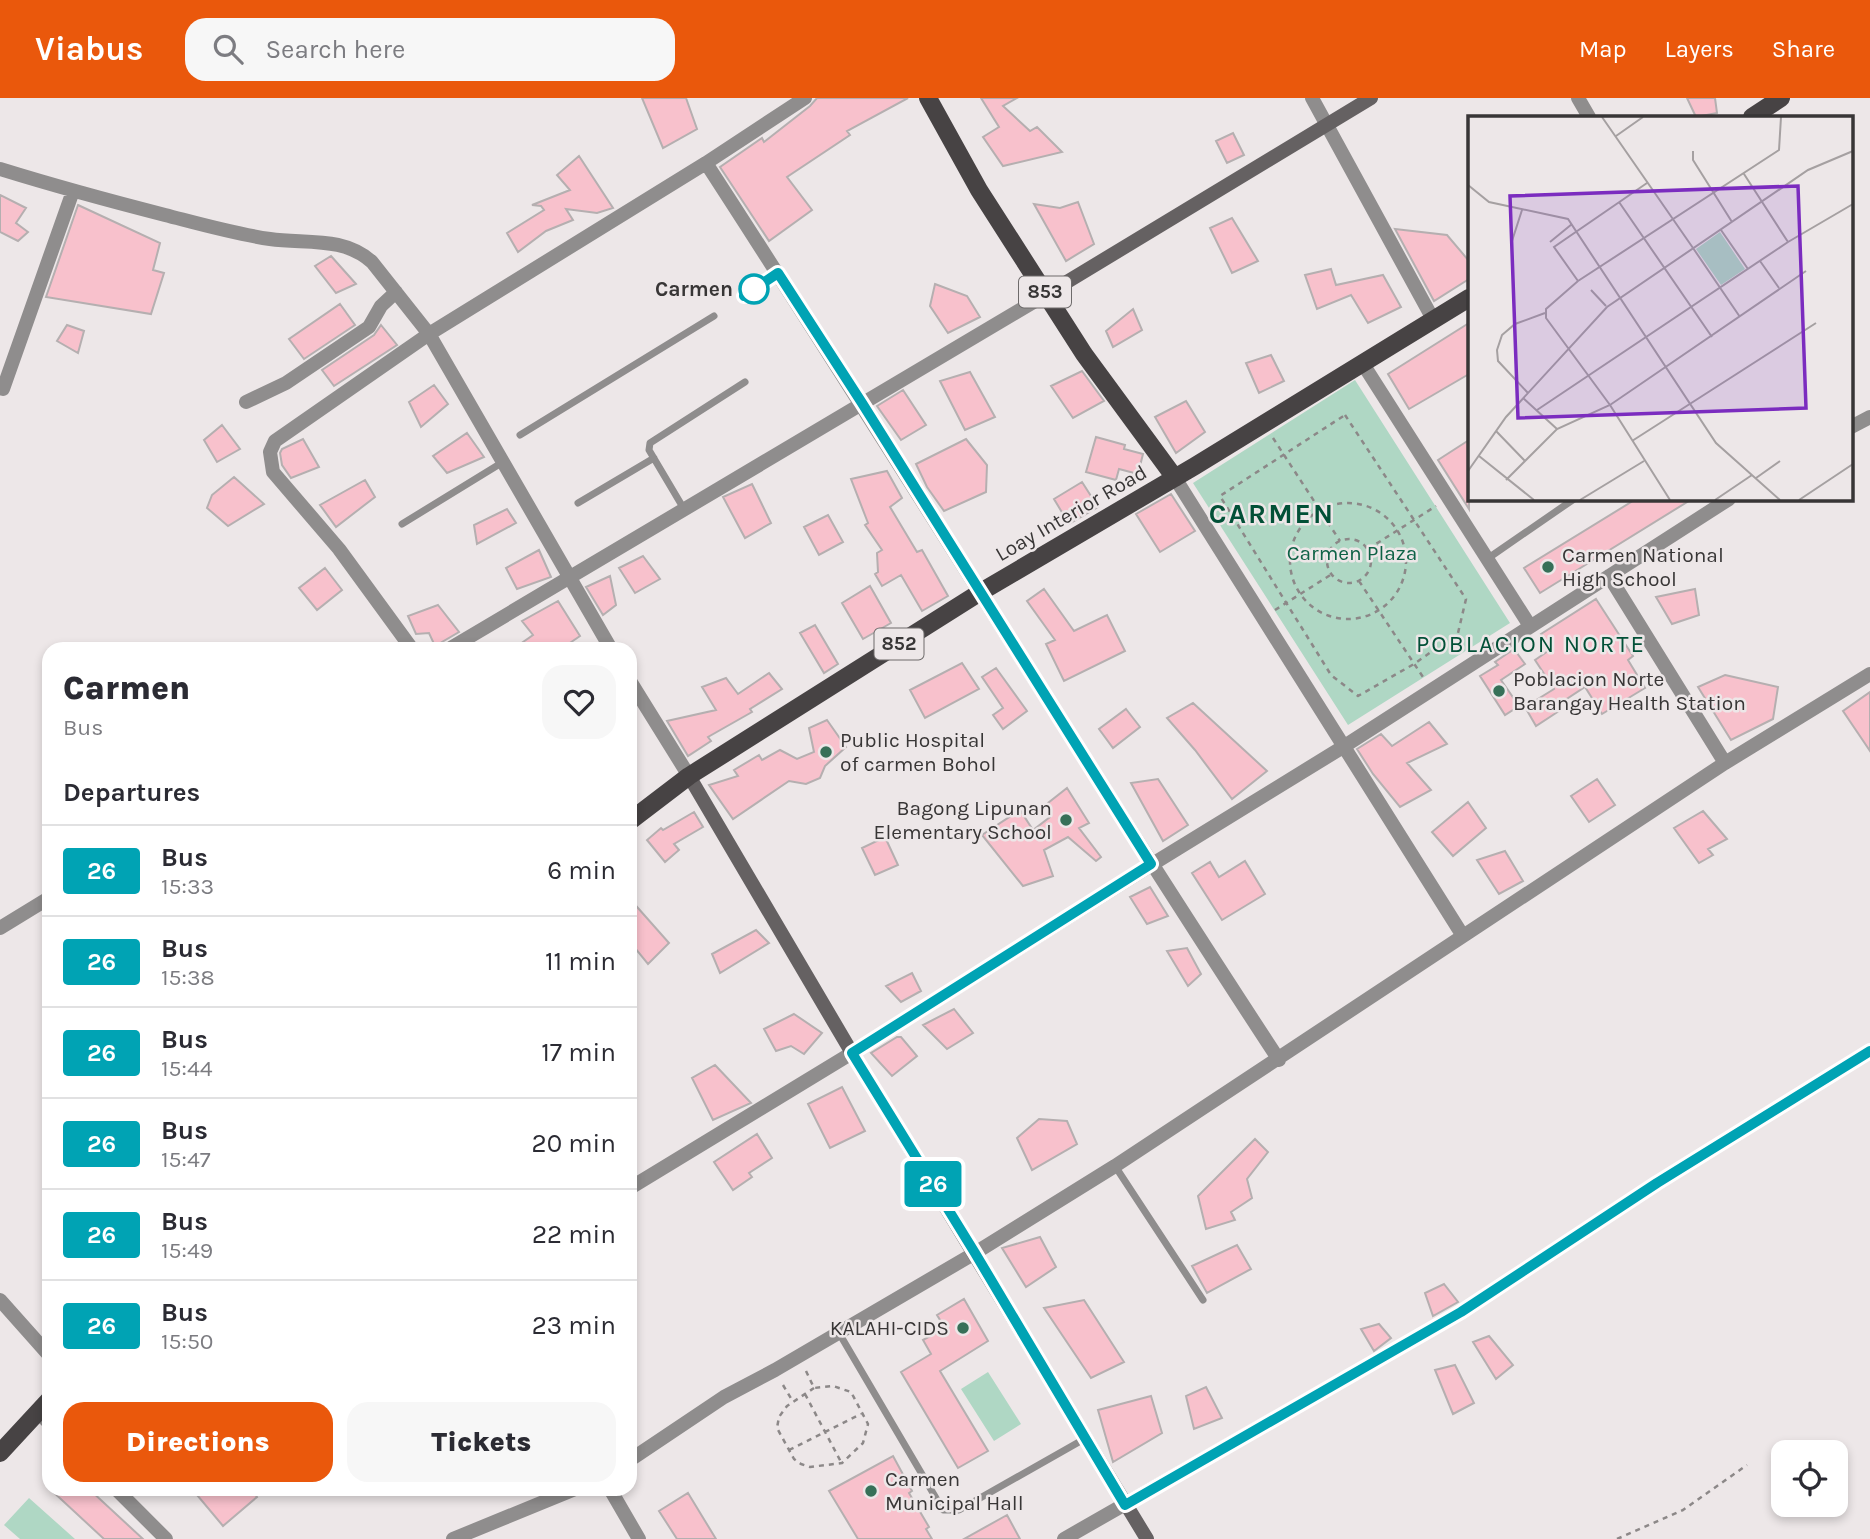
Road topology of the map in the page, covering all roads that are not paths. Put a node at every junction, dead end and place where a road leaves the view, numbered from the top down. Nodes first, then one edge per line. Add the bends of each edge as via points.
1 (805, 98) edge
2 (928, 98) edge
3 (1312, 98) edge
4 (1371, 98) edge
5 (1577, 98) edge
6 (1782, 98) edge
7 (1588, 116) edge
8 (1754, 116) edge
9 (1327, 123) junction
10 (706, 163) junction
11 (0, 169) edge
12 (74, 191) junction
13 (778, 273) junction
14 (396, 292) junction
15 (1047, 294) junction
16 (744, 296) dead end
17 (1468, 299) edge
18 (714, 316) dead end
19 (1434, 321) junction
20 (429, 334) junction
21 (1363, 364) junction
22 (745, 382) dead end
23 (2, 389) dead end
24 (246, 402) dead end
25 (862, 403) junction
26 (1870, 417) edge
27 (1853, 426) edge
28 (520, 435) dead end
29 (654, 458) junction
30 (503, 462) junction
31 (1175, 478) junction
32 (1573, 500) edge
33 (1727, 500) edge
34 (578, 503) dead end
35 (684, 509) junction
36 (402, 524) dead end
37 (1486, 559) junction
38 (1609, 576) junction
39 (569, 578) junction
40 (979, 593) junction
41 (1530, 626) junction
42 (407, 642) edge
43 (461, 642) edge
44 (607, 642) edge
45 (1870, 674) edge
46 (637, 692) edge
47 (1343, 747) junction
48 (1725, 763) junction
49 (688, 776) junction
50 (637, 816) edge
51 (1151, 864) junction
52 (42, 902) edge
53 (0, 928) edge
54 (1463, 936) junction
55 (1870, 1051) edge
56 (852, 1053) junction
57 (1279, 1060) junction
58 (1115, 1167) junction
59 (637, 1184) edge
60 (975, 1253) junction
61 (0, 1300) edge
62 (1203, 1300) dead end
63 (839, 1332) junction
64 (42, 1347) edge
65 (42, 1415) edge
66 (1086, 1438) junction
67 (0, 1453) edge
68 (637, 1455) edge
69 (128, 1496) edge
70 (558, 1496) edge
71 (614, 1496) edge
72 (1125, 1505) junction
73 (166, 1539) edge
74 (453, 1539) edge
75 (639, 1539) edge
76 (1064, 1539) edge
77 (1147, 1539) edge

1 - 10 street
2 - 15 main road, 853 via 979,190
3 - 9 street
4 - 9 street
5 - 7 street
6 - 8 main road
9 - 15 street
9 - 19 street
10 - 13 street
10 - 20 street
11 - 12 street
12 - 14 street via 269,239 348,246 372,262
12 - 23 street
13 - 16 lane
13 - 25 street
14 - 20 street
14 - 24 street via 369,327 286,383
15 - 25 street
15 - 31 main road, 853 via 1084,354
17 - 19 main road, Loay Interior Road / 852
18 - 28 lane
19 - 21 main road, Loay Interior Road / 852
20 - 30 street
20 - 42 street via 275,441 270,452 273,472 339,549
21 - 31 main road, Loay Interior Road / 852
21 - 37 street
22 - 29 lane via 650,443
25 - 35 street
25 - 40 street
26 - 27 street
29 - 34 lane
29 - 35 lane
30 - 36 lane
30 - 39 street
31 - 40 main road, Loay Interior Road / 852
31 - 47 street
32 - 37 lane
33 - 38 street
35 - 39 street
37 - 41 street
38 - 41 street
38 - 48 street
39 - 43 street
39 - 44 street
40 - 49 main road, Loay Interior Road / 852
40 - 51 street
41 - 47 street
45 - 48 street
46 - 49 street
47 - 51 street
47 - 54 street
48 - 54 street
49 - 50 main road, Loay Interior Road / 852
49 - 56 street
51 - 56 street
51 - 57 street
52 - 53 street
54 - 57 street
55 - 72 street via 1461,1312
56 - 59 street
56 - 60 street
57 - 58 street
58 - 60 street
58 - 62 lane
60 - 63 street
60 - 66 street
61 - 64 street
63 - 66 lane via 943,1510 959,1510
63 - 68 street via 724,1397
65 - 67 main road
66 - 72 street
69 - 73 street
70 - 74 street
71 - 75 street
72 - 76 street
72 - 77 street

